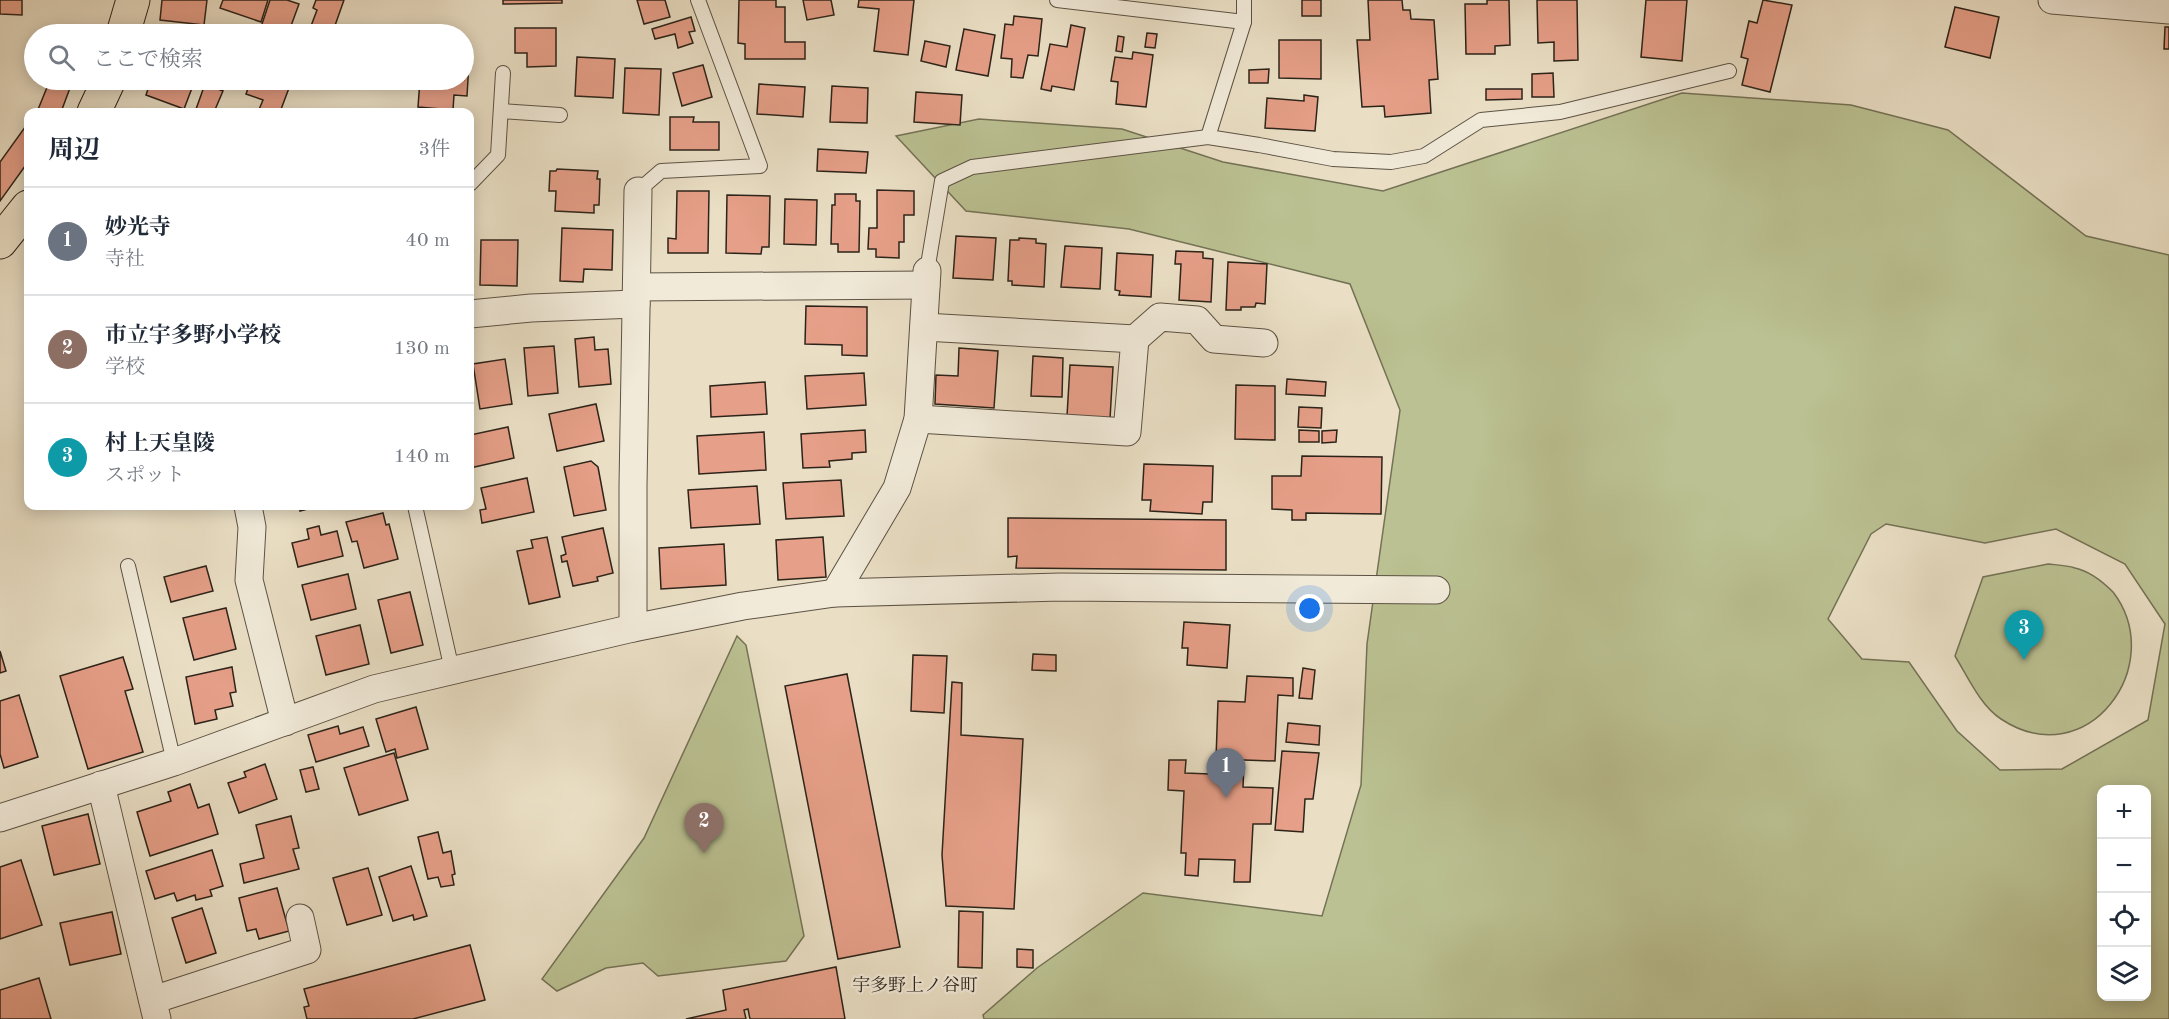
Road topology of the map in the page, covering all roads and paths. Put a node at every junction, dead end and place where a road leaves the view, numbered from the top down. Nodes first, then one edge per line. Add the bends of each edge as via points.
1 (133, 0) edge
2 (698, 0) edge
3 (1057, 0) edge
4 (1244, 0) edge
5 (2052, 0) edge
6 (2169, 10) edge
7 (1244, 22) junction
8 (126, 24) edge
9 (1729, 71) dead end
10 (503, 73) dead end
11 (104, 90) edge
12 (96, 108) edge
13 (501, 111) junction
14 (560, 115) dead end
15 (1208, 137) junction
16 (474, 180) edge
17 (638, 191) joint
18 (24, 212) edge
19 (0, 242) edge
20 (926, 278) junction
21 (637, 295) junction
22 (474, 314) edge
23 (924, 327) junction
24 (1135, 339) junction
25 (1264, 343) dead end
26 (918, 419) junction
27 (249, 510) edge
28 (416, 510) edge
29 (128, 566) dead end
30 (1436, 590) dead end
31 (835, 593) junction
32 (633, 628) junction
33 (452, 670) junction
34 (285, 722) junction
35 (174, 762) junction
36 (101, 785) junction
37 (0, 818) edge
38 (300, 918) dead end
39 (155, 1010) edge

1 - 8 highway
2 - 17 lane via 760,166 661,171
3 - 7 lane
4 - 7 lane
5 - 6 street
7 - 15 lane
9 - 15 lane via 1560,112 1481,120 1424,156 1391,162 1333,159
10 - 13 lane
11 - 12 highway
13 - 14 lane
13 - 16 lane via 498,155
15 - 20 lane via 972,167 942,181
17 - 21 street
18 - 19 highway
20 - 21 street
20 - 23 street
21 - 22 street
21 - 32 street
23 - 24 street
23 - 26 street
24 - 25 street via 1160,317 1197,320 1214,339
24 - 26 street via 1127,432
26 - 31 street via 897,488
27 - 34 street via 252,527 249,580
28 - 33 lane
29 - 35 lane
30 - 31 street via 1060,587
31 - 32 street
32 - 33 street
33 - 34 street via 374,689
34 - 35 street
35 - 36 street
36 - 37 street
36 - 39 street
38 - 39 street via 307,950

